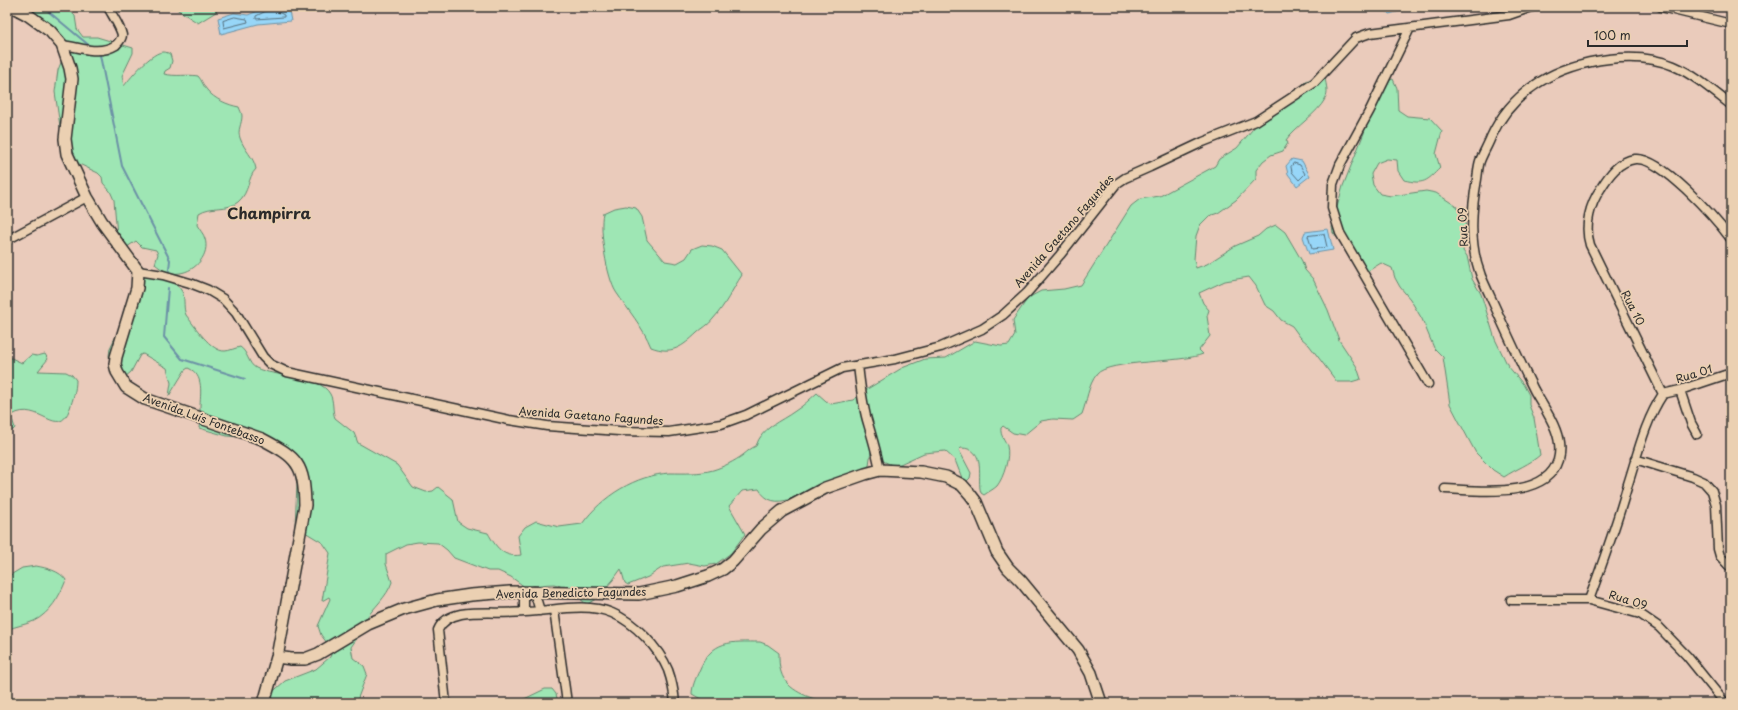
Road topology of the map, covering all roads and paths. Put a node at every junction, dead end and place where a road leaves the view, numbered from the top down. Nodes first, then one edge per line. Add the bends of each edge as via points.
1 (13, 7) edge
2 (108, 7) edge
3 (1532, 7) edge
4 (1661, 7) edge
5 (1731, 24) edge
6 (1410, 28) junction
7 (62, 44) junction
8 (1731, 105) edge
9 (87, 197) junction
10 (1731, 239) edge
11 (7, 240) edge
12 (138, 271) junction
13 (858, 365) junction
14 (1731, 373) edge
15 (1428, 384) dead end
16 (1680, 390) junction
17 (1663, 394) junction
18 (1697, 434) dead end
19 (1635, 459) junction
20 (880, 470) junction
21 (1445, 489) dead end
22 (1731, 568) edge
23 (529, 592) junction
24 (1511, 600) dead end
25 (1589, 600) junction
26 (554, 610) junction
27 (540, 611) junction
28 (524, 612) junction
29 (277, 657) junction
30 (264, 703) edge
31 (446, 703) edge
32 (567, 703) edge
33 (675, 703) edge
34 (1101, 703) edge
35 (1725, 703) edge

1 - 7 street via 50,31
2 - 7 street via 122,34 118,43 99,51
3 - 6 street, Avenida Gaetano Fagundes via 1509,15
4 - 5 street
6 - 13 street, Avenida Gaetano Fagundes via 1370,33 1356,38 1314,83 1263,117 1124,178 1116,184 1027,293 1003,315 982,329 941,347
6 - 15 street via 1340,165 1333,184 1332,208 1340,233
7 - 9 street via 72,79 65,147
8 - 21 street, Rua 09 via 1685,70 1662,61 1641,57 1621,58 1577,65 1537,82 1522,95 1496,127 1480,162 1473,200 1473,240 1481,276 1556,433 1558,458 1555,467 1538,483 1522,488
9 - 11 street
9 - 12 street
10 - 17 street, Rua 10 via 1686,190 1665,171 1648,161 1636,159 1621,164 1610,173 1595,196 1587,222 1590,245
12 - 13 street, Avenida Gaetano Fagundes via 163,274 208,290 223,299 236,314 263,357 270,364 287,372 547,426 669,432 706,427 746,415 842,368
12 - 29 street, Avenida Luís Fontebasso via 137,288 115,364 126,387 145,399 262,439 293,458 299,467 304,482 305,505
13 - 20 street via 860,389
14 - 16 street, Rua 01
16 - 17 street, Rua 01
16 - 18 street
17 - 19 street via 1652,410
19 - 22 street via 1694,476 1712,491 1716,505 1718,549 1720,556
19 - 25 street
20 - 23 street, Avenida Benedicto Fagundes via 825,488 782,511 761,529 733,561 708,576 639,594
20 - 34 street, Avenida Benedicto Fagundes via 922,472 962,485 976,502 997,552 1008,568 1078,650 1091,674
23 - 27 street
23 - 28 street
23 - 29 street, Avenida Benedicto Fagundes via 471,595 437,600 404,609 368,624 305,659
24 - 25 street, Rua 09
25 - 35 street, Rua 09 via 1650,619 1687,656
26 - 27 street
26 - 32 street
26 - 33 street via 596,609 612,613 628,622 647,638 668,670
27 - 28 street
28 - 31 street via 461,614 440,625 438,630
29 - 30 street, Avenida Luís Fontebasso

